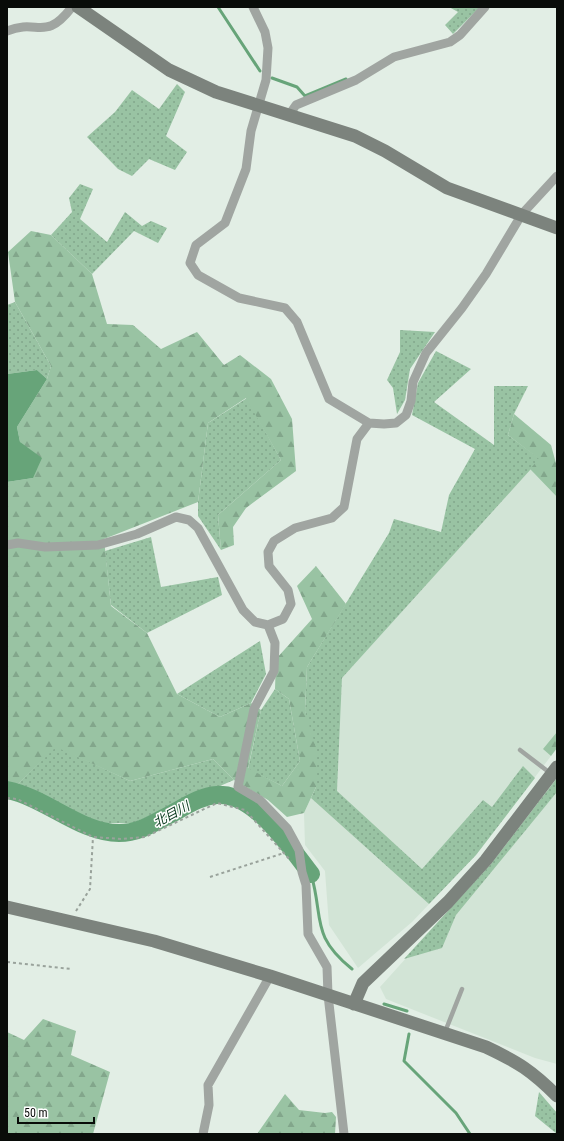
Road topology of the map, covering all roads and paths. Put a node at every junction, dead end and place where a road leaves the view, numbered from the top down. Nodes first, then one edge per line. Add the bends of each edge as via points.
1 (72, 7) edge
2 (78, 7) edge
3 (253, 7) edge
4 (485, 7) edge
5 (7, 31) edge
6 (259, 106) junction
7 (289, 115) junction
8 (557, 176) edge
9 (522, 214) junction
10 (557, 228) edge
11 (369, 423) junction
12 (7, 546) edge
13 (268, 625) junction
14 (520, 750) dead end
15 (554, 771) edge
16 (7, 798) edge
17 (93, 837) junction
18 (284, 853) junction
19 (302, 872) junction
20 (210, 877) dead end
21 (7, 907) edge
22 (76, 924) junction
23 (7, 962) edge
24 (71, 969) dead end
25 (270, 976) junction
26 (462, 989) dead end
27 (328, 995) junction
28 (354, 1004) junction
29 (445, 1033) junction
30 (557, 1096) edge
31 (203, 1134) edge
32 (344, 1134) edge

1 - 5 street via 61,21 47,29 22,27
2 - 6 street via 169,70 216,92
3 - 6 street via 265,32 268,48 266,80
4 - 7 street via 460,35 450,42 394,57 356,80 296,105
6 - 7 street
6 - 11 street via 251,131 246,169 225,223 196,245 190,264 198,275 239,298 285,308 297,322 329,399
7 - 9 street via 355,136 447,188
8 - 9 street
9 - 10 street
9 - 11 street via 466,302 426,353 413,382 406,415 396,423
11 - 13 street via 357,439 344,507 332,518 295,528 281,536 274,541 268,552 269,566 288,590 291,604 283,618
12 - 13 street via 18,543 44,547 98,545 137,534 176,517 189,520 198,528 243,610 255,622
13 - 19 street via 275,643 274,671 254,709 238,787 260,800 287,828 299,850
14 - 15 lane
15 - 28 street via 486,860 448,902 363,983
16 - 17 path via 17,800
17 - 18 path via 145,838 217,803 244,810
17 - 22 path via 90,889 75,913
18 - 19 path
18 - 20 path
19 - 27 street via 306,885 308,934 327,967
21 - 22 street
22 - 25 street via 154,941
23 - 24 path
25 - 27 street
25 - 31 street via 208,1085 209,1105
26 - 29 lane
27 - 28 street
27 - 32 street
28 - 29 street
29 - 30 street via 486,1047 517,1062

